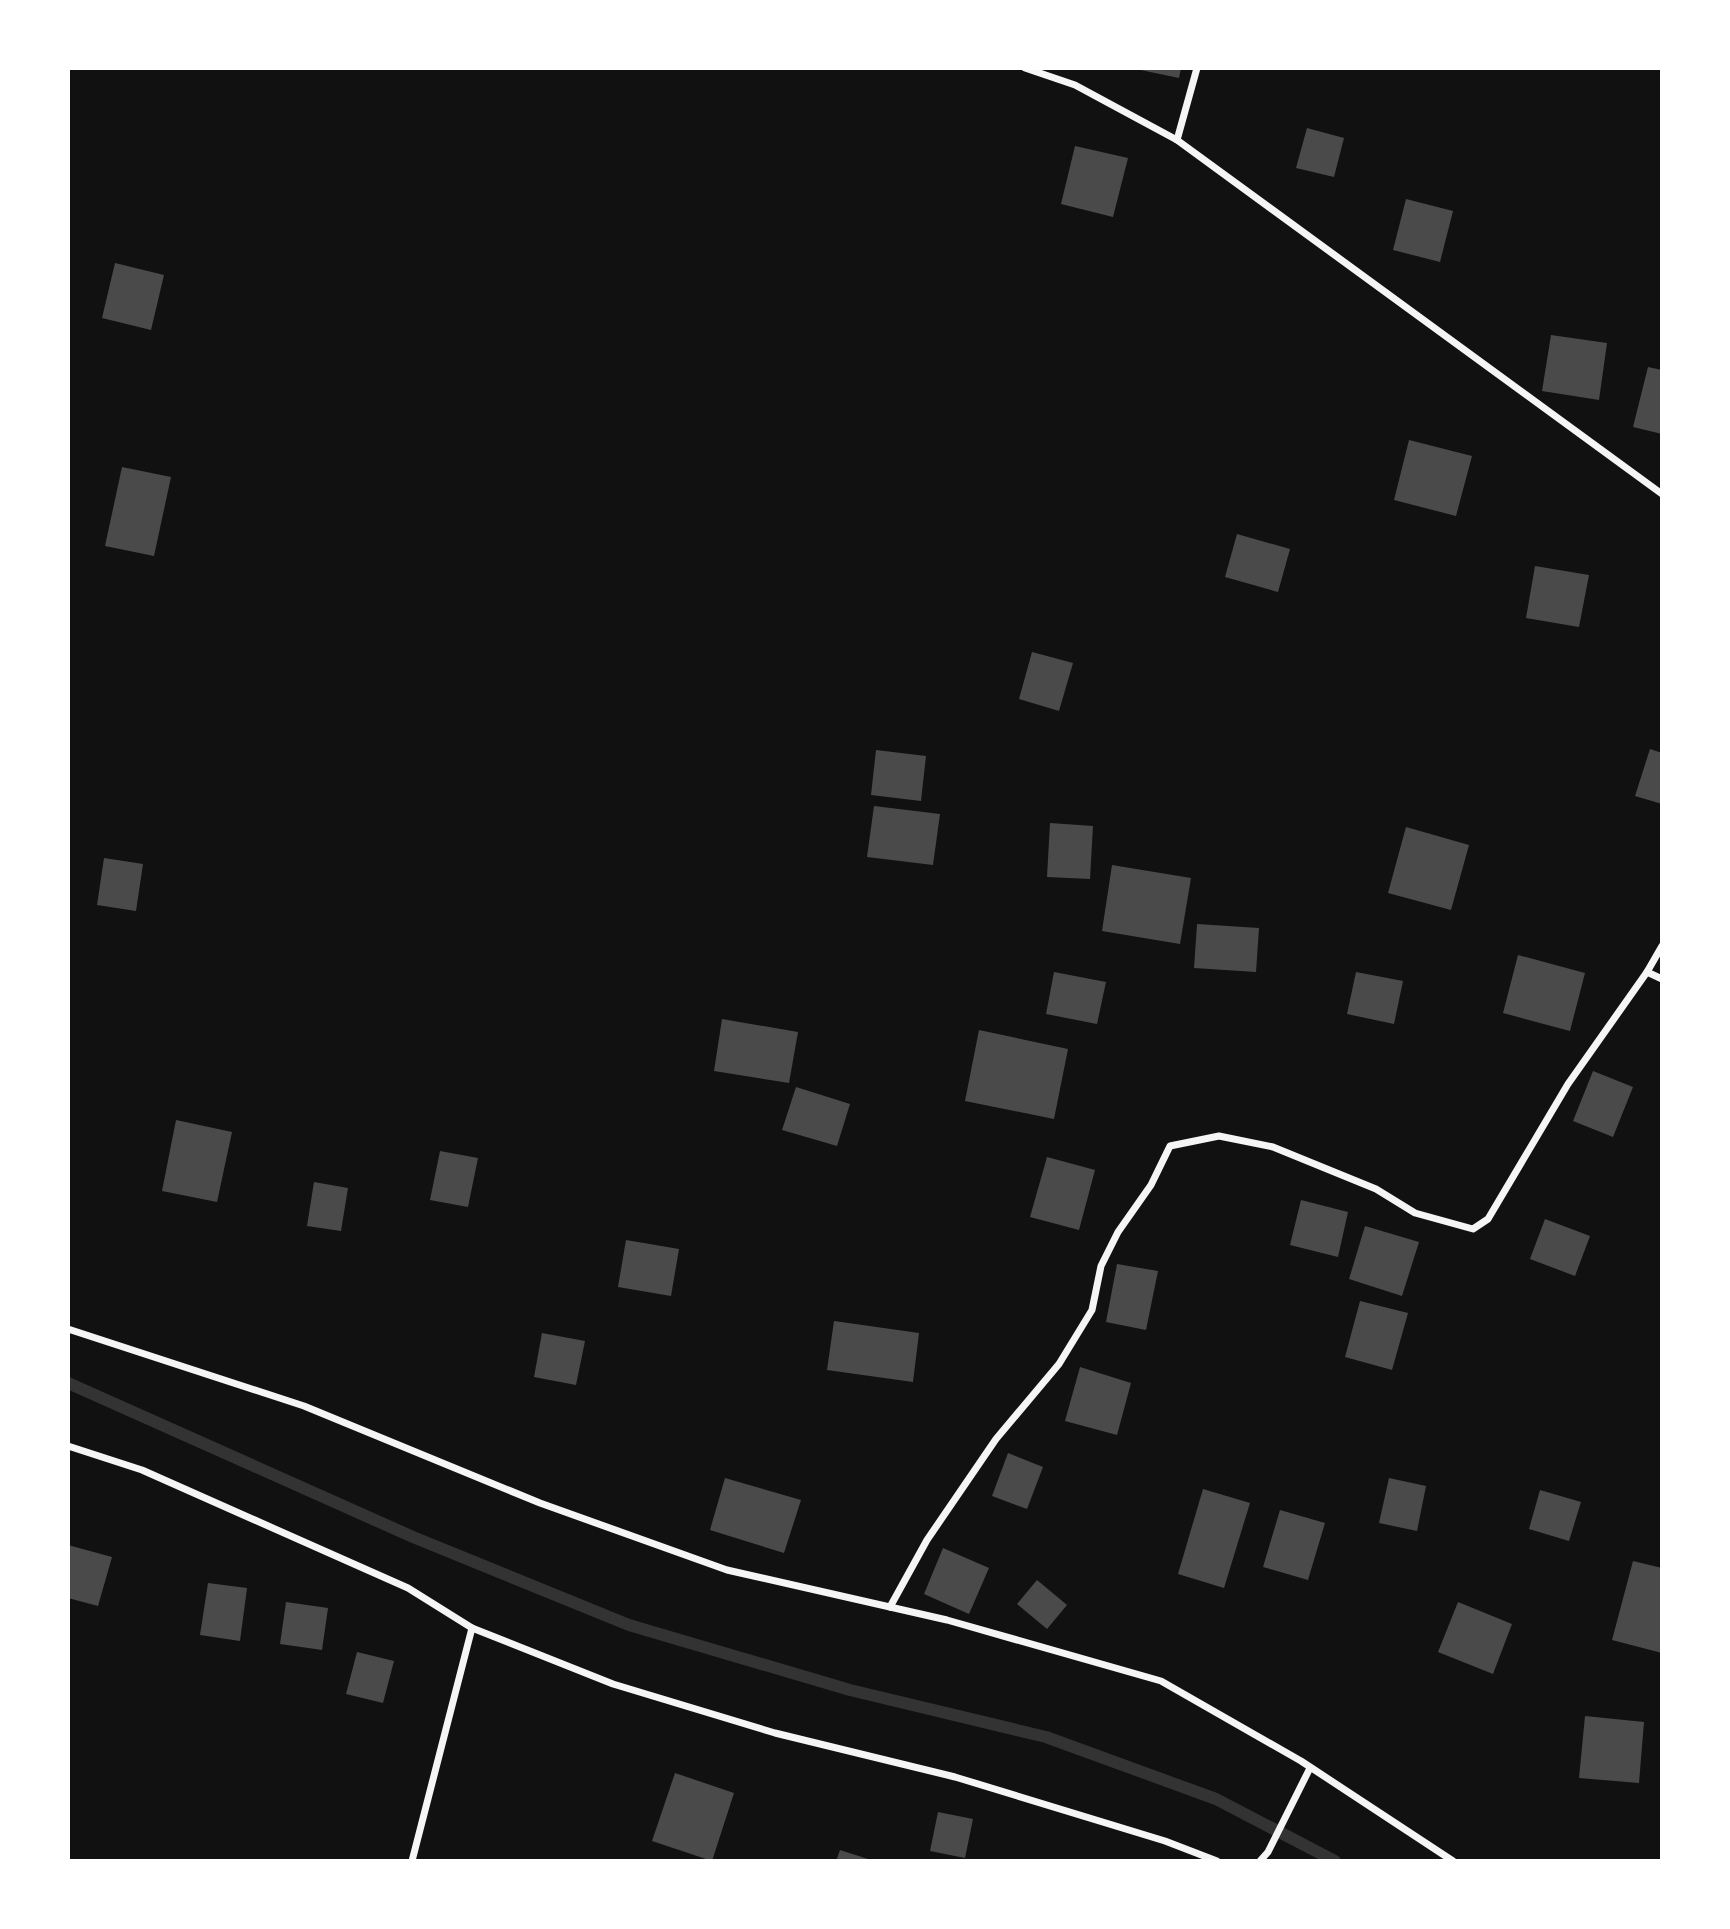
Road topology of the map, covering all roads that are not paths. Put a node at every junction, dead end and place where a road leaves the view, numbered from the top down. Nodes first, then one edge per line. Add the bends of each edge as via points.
1 (1026, 68) edge
2 (1197, 68) edge
3 (1177, 140) junction
4 (1662, 494) edge
5 (1662, 946) edge
6 (1647, 972) junction
7 (1662, 979) edge
8 (68, 1329) edge
9 (68, 1446) edge
10 (890, 1607) junction
11 (472, 1628) junction
12 (1310, 1768) junction
13 (412, 1861) edge
14 (1217, 1861) edge
15 (1260, 1861) edge
16 (1453, 1861) edge

1 - 3 street via 1075,85
2 - 3 street
3 - 4 street
5 - 6 street
6 - 7 street
6 - 10 street via 1568,1084 1488,1219 1473,1229 1415,1213 1376,1189 1273,1147 1219,1136 1170,1146 1101,1266 1092,1310 1059,1364 980,1461 927,1540
8 - 10 street via 303,1406 540,1503 727,1570
9 - 11 street via 142,1470 408,1588
10 - 12 street via 1161,1681
11 - 13 street
11 - 14 street via 613,1684 775,1733 956,1777
12 - 15 street
12 - 16 street

